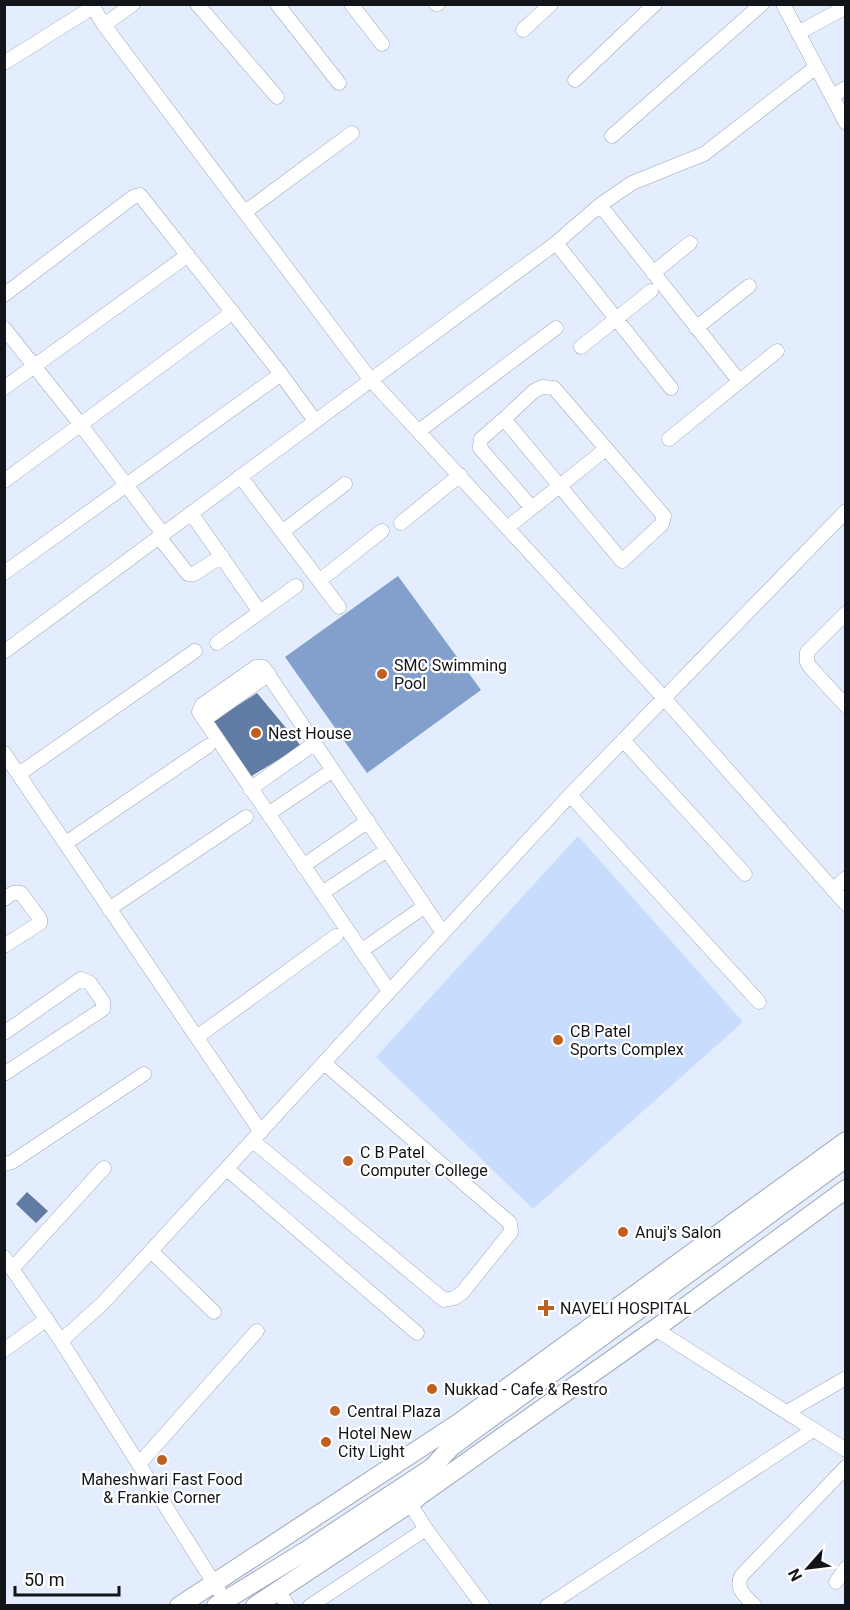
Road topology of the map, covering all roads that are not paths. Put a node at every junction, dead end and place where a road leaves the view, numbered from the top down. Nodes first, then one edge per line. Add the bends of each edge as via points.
1 (134, 4) edge
2 (197, 4) edge
3 (277, 4) edge
4 (351, 4) edge
5 (551, 4) edge
6 (655, 4) edge
7 (762, 4) edge
8 (783, 4) edge
9 (92, 6) edge
10 (846, 7) edge
11 (104, 25) junction
12 (523, 30) dead end
13 (798, 33) junction
14 (382, 44) dead end
15 (4, 63) edge
16 (816, 68) junction
17 (575, 80) dead end
18 (339, 83) dead end
19 (846, 88) edge
20 (831, 96) junction
21 (277, 97) dead end
22 (846, 123) edge
23 (352, 133) dead end
24 (612, 136) dead end
25 (600, 205) junction
26 (245, 212) junction
27 (556, 243) junction
28 (690, 243) dead end
29 (188, 255) junction
30 (653, 273) junction
31 (749, 286) dead end
32 (651, 291) dead end
33 (4, 295) edge
34 (233, 312) junction
35 (617, 318) junction
36 (696, 327) junction
37 (4, 328) edge
38 (556, 328) dead end
39 (581, 346) dead end
40 (777, 351) dead end
41 (33, 367) junction
42 (281, 374) junction
43 (370, 379) junction
44 (739, 381) junction
45 (4, 388) edge
46 (671, 388) dead end
47 (504, 419) junction
48 (315, 421) junction
49 (81, 425) junction
50 (419, 431) junction
51 (669, 439) dead end
52 (606, 449) junction
53 (240, 476) junction
54 (460, 476) junction
55 (4, 481) edge
56 (345, 484) dead end
57 (560, 486) junction
58 (126, 487) junction
59 (532, 508) junction
60 (846, 511) edge
61 (191, 513) junction
62 (401, 523) dead end
63 (508, 527) junction
64 (382, 531) dead end
65 (282, 532) junction
66 (161, 535) junction
67 (222, 556) junction
68 (4, 573) edge
69 (319, 581) junction
70 (297, 586) dead end
71 (339, 607) dead end
72 (260, 612) junction
73 (842, 622) edge
74 (217, 643) dead end
75 (195, 651) dead end
76 (4, 652) edge
77 (663, 697) junction
78 (846, 706) edge
79 (623, 740) junction
80 (315, 743) junction
81 (208, 746) dead end
82 (4, 753) edge
83 (333, 770) junction
84 (19, 774) junction
85 (250, 789) junction
86 (570, 795) junction
87 (268, 814) junction
88 (246, 817) dead end
89 (368, 821) junction
90 (66, 843) junction
91 (387, 850) junction
92 (303, 866) junction
93 (745, 874) dead end
94 (846, 878) edge
95 (833, 890) junction
96 (322, 893) junction
97 (4, 899) edge
98 (846, 904) edge
99 (425, 906) junction
100 (109, 909) junction
101 (443, 933) junction
102 (336, 936) dead end
103 (4, 946) edge
104 (362, 951) junction
105 (389, 991) junction
106 (759, 1002) dead end
107 (4, 1033) edge
108 (197, 1037) junction
109 (324, 1063) junction
110 (4, 1074) edge
111 (144, 1074) dead end
112 (257, 1137) junction
113 (846, 1141) edge
114 (846, 1158) edge
115 (4, 1164) edge
116 (104, 1167) dead end
117 (227, 1169) junction
118 (846, 1189) edge
119 (151, 1251) junction
120 (8, 1263) edge
121 (214, 1312) dead end
122 (47, 1319) junction
123 (656, 1329) junction
124 (256, 1331) dead end
125 (417, 1333) dead end
126 (61, 1341) junction
127 (4, 1350) edge
128 (846, 1378) edge
129 (786, 1412) junction
130 (813, 1430) junction
131 (846, 1450) edge
132 (138, 1464) junction
133 (846, 1467) edge
134 (410, 1504) junction
135 (426, 1529) junction
136 (846, 1568) edge
137 (836, 1582) dead end
138 (220, 1597) edge
139 (283, 1598) edge
140 (179, 1605) edge
141 (194, 1605) edge
142 (255, 1605) edge
143 (310, 1605) edge
144 (483, 1605) edge
145 (547, 1605) edge
146 (755, 1605) edge

1 - 11 street
2 - 21 street
3 - 18 street
4 - 14 street
5 - 12 street
6 - 17 street
7 - 24 street
8 - 13 street
9 - 11 street
9 - 15 street
10 - 13 street
11 - 26 street
13 - 16 street
16 - 20 street
16 - 25 street via 704,154 632,183
19 - 20 street
20 - 22 street
23 - 26 street
25 - 27 street
25 - 30 street
26 - 43 street
27 - 35 street
27 - 43 street
28 - 30 street
29 - 33 street via 143,197 137,195
29 - 34 street
29 - 41 street
30 - 36 street
31 - 36 street
32 - 35 street
34 - 42 street
34 - 49 street
35 - 39 street
35 - 46 street
36 - 44 street
37 - 41 street
38 - 50 street
40 - 44 street
41 - 45 street
41 - 49 street
42 - 48 street
42 - 58 street
43 - 48 street
43 - 50 street
44 - 51 street
47 - 52 street via 534,391 554,388
47 - 57 street
47 - 59 street via 481,439 480,448
48 - 53 street
49 - 55 street
49 - 58 street
50 - 54 street
52 - 57 street
52 - 57 street via 664,516 662,524 622,561
53 - 61 street
53 - 65 street
54 - 62 street
54 - 63 street
56 - 65 street
57 - 59 street
58 - 66 street
58 - 68 street
59 - 63 street
60 - 77 street
61 - 66 street
61 - 67 street
63 - 77 street
64 - 69 street
65 - 69 street
66 - 67 street via 188,574
66 - 76 street
67 - 72 street
69 - 71 street
70 - 72 street
72 - 74 street
73 - 78 street via 806,656 810,667
75 - 84 street
77 - 79 street
77 - 95 street
79 - 86 street
79 - 93 street
80 - 83 street
80 - 85 street
80 - 85 street via 263,667 256,667 202,705 199,712
81 - 90 street
82 - 84 street
83 - 87 street
83 - 89 street
84 - 90 street
85 - 87 street
86 - 101 street
86 - 106 street
87 - 92 street
88 - 100 street
89 - 91 street
89 - 92 street
90 - 100 street
91 - 96 street
91 - 99 street
92 - 96 street
94 - 95 street
95 - 98 street
96 - 104 street
97 - 103 street via 21,893 40,923
99 - 101 street
99 - 104 street
100 - 108 street
101 - 105 street
102 - 108 street
104 - 105 street
105 - 109 street
107 - 110 street via 81,980 90,983 103,1002 103,1009
108 - 112 street
109 - 112 street
109 - 112 street via 510,1223 511,1232 462,1293 444,1300
111 - 115 street
112 - 117 street
113 - 138 main road
114 - 138 main road via 451,1447 427,1456
116 - 120 street
117 - 119 street
117 - 125 street
118 - 123 main road
119 - 121 street
119 - 126 street
120 - 122 street
122 - 126 street
122 - 127 street
123 - 129 street
123 - 134 main road
124 - 132 street
126 - 132 street
128 - 129 street
129 - 130 street
130 - 131 street
130 - 145 street
132 - 138 street
133 - 146 street via 742,1575 739,1589
134 - 135 street
134 - 139 main road
135 - 143 street
135 - 144 street
136 - 137 street
138 - 140 main road
138 - 141 main road
139 - 142 main road

